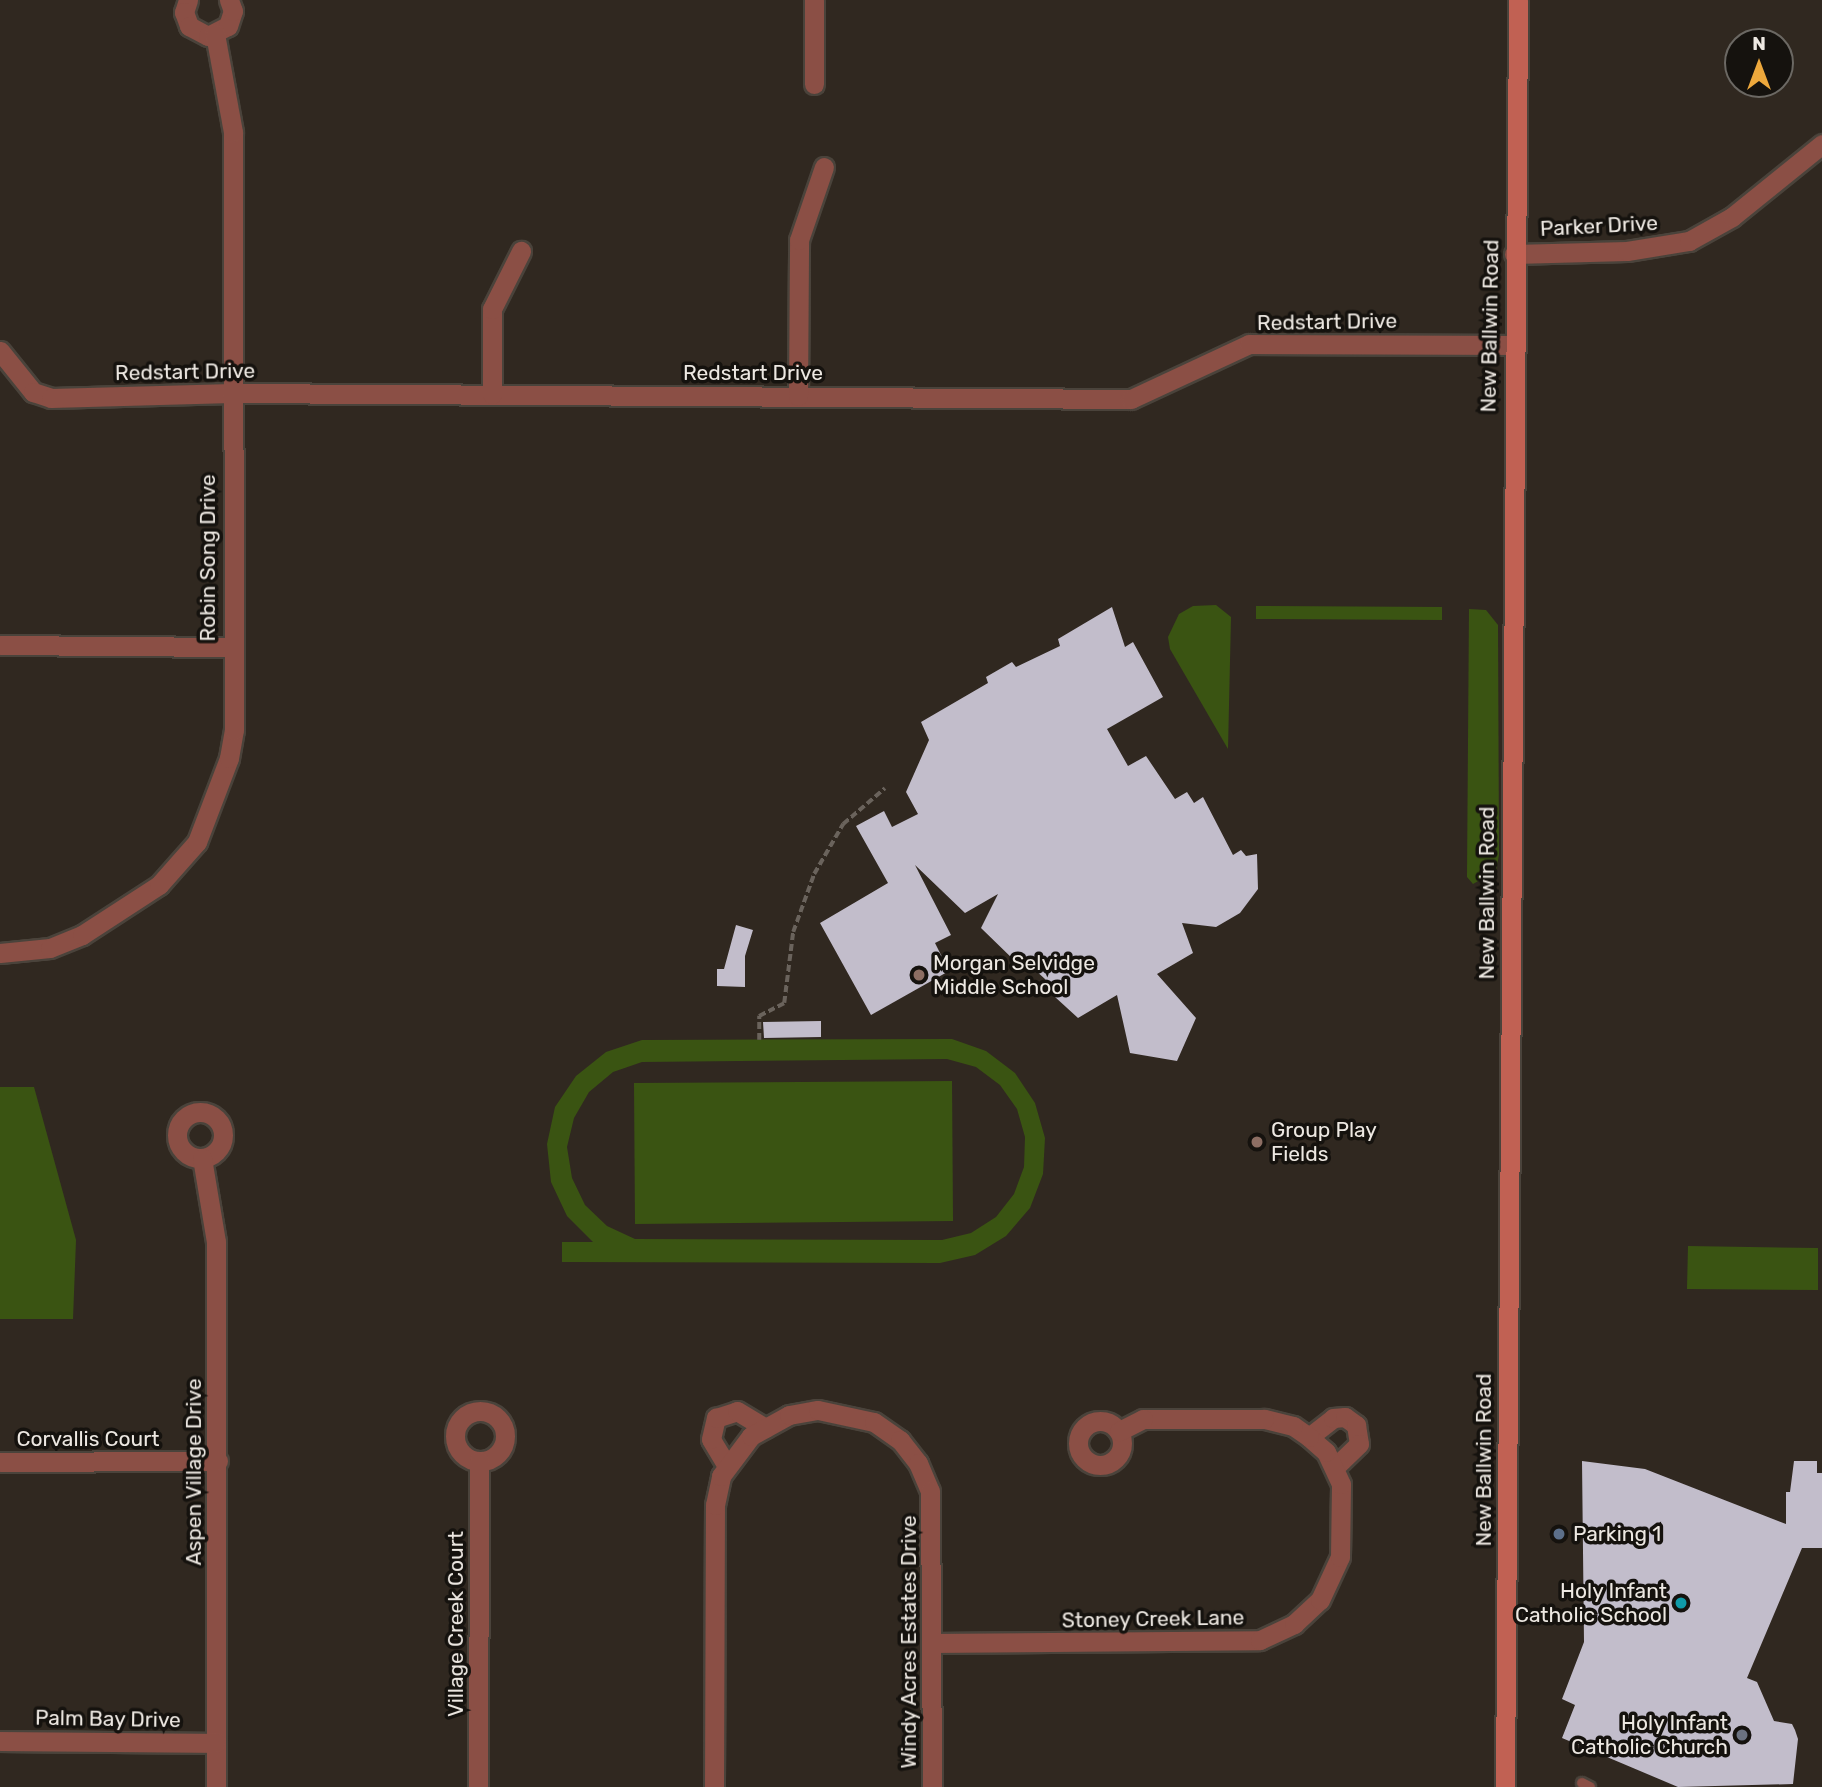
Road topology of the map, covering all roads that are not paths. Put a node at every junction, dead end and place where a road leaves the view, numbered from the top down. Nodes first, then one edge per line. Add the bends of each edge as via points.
1 (188, 0) edge
2 (229, 0) edge
3 (814, 0) edge
4 (1518, 0) edge
5 (215, 34) junction
6 (814, 84) dead end
7 (1822, 144) edge
8 (824, 167) dead end
9 (521, 251) dead end
10 (1514, 254) junction
11 (1513, 345) junction
12 (2, 358) edge
13 (232, 393) junction
14 (492, 394) junction
15 (798, 396) junction
16 (0, 645) edge
17 (230, 647) junction
18 (0, 953) edge
19 (202, 1158) dead end
20 (765, 1428) junction
21 (1119, 1431) dead end
22 (1308, 1437) junction
23 (218, 1461) junction
24 (479, 1461) dead end
25 (0, 1462) edge
26 (727, 1466) junction
27 (1335, 1467) junction
28 (932, 1643) junction
29 (0, 1741) edge
30 (216, 1743) junction
31 (216, 1787) edge
32 (478, 1787) edge
33 (714, 1787) edge
34 (932, 1787) edge
35 (1505, 1787) edge

1 - 5 street via 184,12 189,26 201,34
2 - 5 street via 231,19
3 - 6 street
4 - 10 main road, New Ballwin Road
5 - 13 street, Robin Song Drive via 233,132
7 - 10 street, Parker Drive via 1732,217 1689,241 1627,251
8 - 15 street via 799,240
9 - 14 street via 492,309
10 - 11 main road, New Ballwin Road
11 - 15 street, Redstart Drive via 1249,344 1131,399
11 - 35 main road, New Ballwin Road
12 - 13 street, Redstart Drive via 33,392 51,398
13 - 14 street, Redstart Drive
13 - 17 street, Robin Song Drive
14 - 15 street, Redstart Drive
16 - 17 street
17 - 18 street, Robin Song Drive via 234,730 220,791 197,842 159,885 104,924 50,948
19 - 23 street, Aspen Village Drive via 216,1242
20 - 26 street, Windy Acres Estates Drive via 740,1446
20 - 26 street via 737,1411 716,1418 711,1439
20 - 28 street, Windy Acres Estates Drive via 789,1415 818,1410 847,1413 874,1422 912,1455 930,1491
21 - 22 street via 1143,1419 1264,1419 1293,1426
22 - 27 street
22 - 27 street via 1332,1418 1345,1417 1356,1425 1359,1444
23 - 25 street, Corvallis Court
23 - 30 street, Aspen Village Drive
24 - 32 street, Village Creek Court
26 - 33 street, Windy Acres Estates Drive via 715,1505
27 - 28 street, Stoney Creek Lane via 1343,1514 1335,1573 1329,1589 1307,1614 1277,1634 1237,1642
28 - 34 street, Windy Acres Estates Drive
29 - 30 street, Palm Bay Drive
30 - 31 street, Aspen Village Drive

